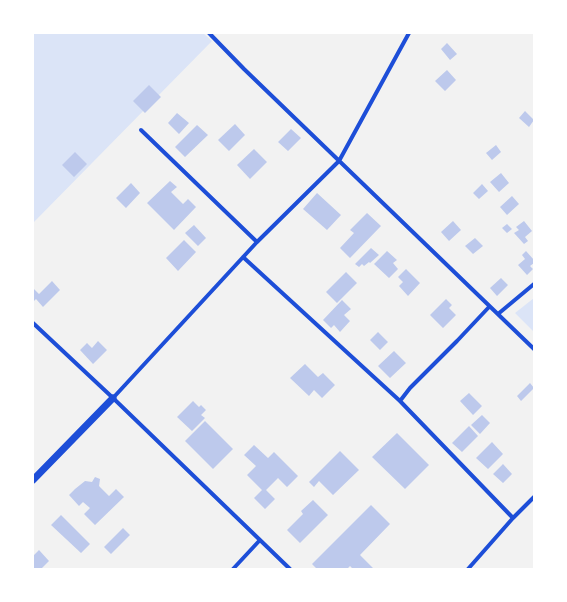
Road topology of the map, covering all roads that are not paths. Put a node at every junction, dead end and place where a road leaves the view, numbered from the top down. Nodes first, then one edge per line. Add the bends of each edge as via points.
1 (209, 33) edge
2 (408, 33) edge
3 (140, 130) dead end
4 (338, 161) junction
5 (257, 242) junction
6 (243, 257) junction
7 (534, 284) edge
8 (489, 307) junction
9 (498, 314) junction
10 (33, 323) edge
11 (534, 349) edge
12 (114, 398) junction
13 (400, 401) junction
14 (33, 480) edge
15 (533, 499) edge
16 (513, 518) junction
17 (260, 540) junction
18 (232, 569) edge
19 (290, 569) edge
20 (468, 569) edge

1 - 4 street
2 - 4 street
3 - 5 street
4 - 5 street
4 - 8 street
5 - 6 street
6 - 12 street
6 - 13 street
7 - 9 street
8 - 9 street
8 - 13 street
9 - 11 street
10 - 12 street
12 - 14 street
12 - 17 street
13 - 16 street
15 - 16 street
16 - 20 street
17 - 18 street
17 - 19 street

